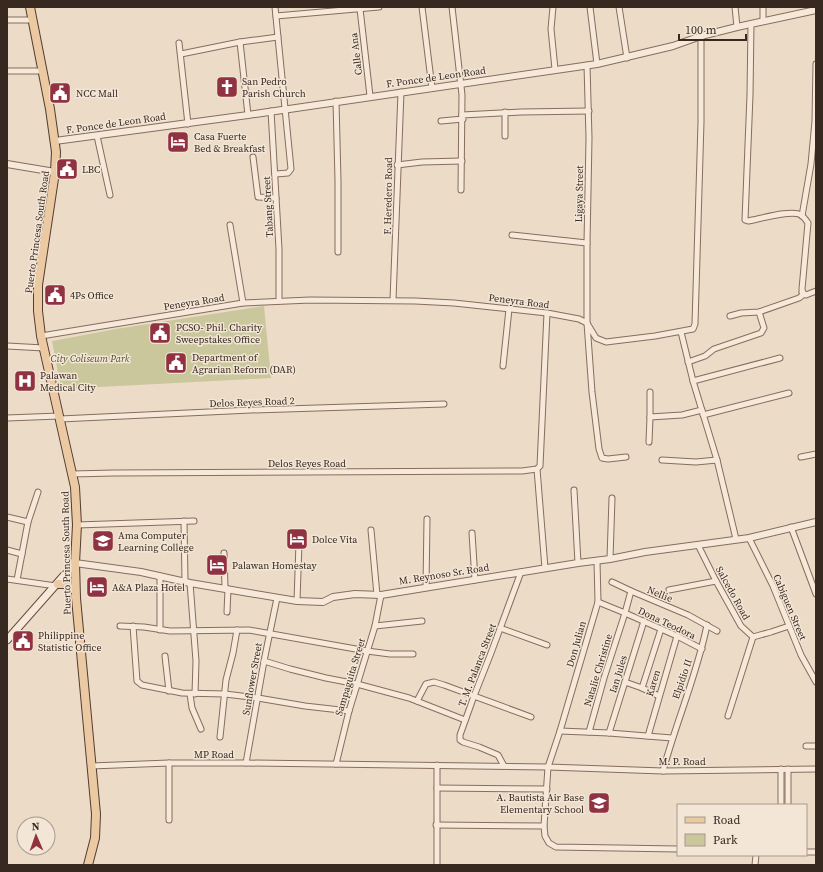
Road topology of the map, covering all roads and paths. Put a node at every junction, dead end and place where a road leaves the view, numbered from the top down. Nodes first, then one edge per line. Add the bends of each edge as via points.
1 (30, 7) edge
2 (275, 7) edge
3 (378, 7) edge
4 (422, 7) edge
5 (452, 7) edge
6 (553, 7) edge
7 (590, 7) edge
8 (619, 7) edge
9 (735, 7) edge
10 (763, 7) edge
11 (363, 8) edge
12 (812, 10) edge
13 (276, 16) junction
14 (7, 20) edge
15 (32, 20) junction
16 (764, 21) junction
17 (751, 24) junction
18 (737, 27) junction
19 (701, 36) junction
20 (278, 37) junction
21 (240, 42) junction
22 (179, 43) dead end
23 (181, 54) junction
24 (627, 58) junction
25 (597, 64) junction
26 (816, 64) edge
27 (587, 65) junction
28 (555, 69) junction
29 (7, 71) edge
30 (43, 71) junction
31 (461, 84) junction
32 (432, 88) junction
33 (400, 92) junction
34 (370, 96) junction
35 (336, 101) junction
36 (286, 109) junction
37 (271, 111) junction
38 (589, 111) junction
39 (505, 112) junction
40 (248, 115) junction
41 (462, 117) junction
42 (441, 121) dead end
43 (188, 124) junction
44 (97, 136) junction
45 (505, 136) dead end
46 (55, 141) junction
47 (253, 157) dead end
48 (462, 161) junction
49 (7, 164) edge
50 (397, 165) junction
51 (55, 172) junction
52 (276, 174) junction
53 (461, 190) dead end
54 (110, 195) dead end
55 (276, 198) junction
56 (802, 216) junction
57 (230, 225) dead end
58 (512, 235) dead end
59 (587, 243) junction
60 (338, 252) dead end
61 (816, 291) edge
62 (802, 292) junction
63 (393, 300) junction
64 (279, 301) junction
65 (243, 303) junction
66 (509, 309) junction
67 (759, 312) junction
68 (547, 313) junction
69 (730, 316) dead end
70 (587, 323) junction
71 (681, 332) junction
72 (41, 336) junction
73 (7, 346) edge
74 (44, 348) junction
75 (780, 358) dead end
76 (688, 362) junction
77 (504, 366) dead end
78 (693, 381) junction
79 (650, 392) dead end
80 (789, 394) dead end
81 (444, 404) dead end
82 (703, 412) junction
83 (60, 417) junction
84 (650, 417) junction
85 (7, 418) edge
86 (650, 442) dead end
87 (816, 454) edge
88 (626, 457) dead end
89 (801, 457) dead end
90 (662, 460) dead end
91 (717, 460) junction
92 (538, 468) junction
93 (72, 474) junction
94 (574, 490) dead end
95 (38, 492) dead end
96 (612, 498) dead end
97 (7, 517) edge
98 (427, 519) dead end
99 (184, 521) junction
100 (194, 521) dead end
101 (28, 522) junction
102 (816, 522) edge
103 (77, 525) junction
104 (791, 527) junction
105 (371, 530) dead end
106 (472, 533) dead end
107 (749, 538) junction
108 (736, 539) junction
109 (298, 543) dead end
110 (698, 545) junction
111 (7, 550) edge
112 (224, 553) dead end
113 (22, 554) junction
114 (610, 559) junction
115 (597, 560) junction
116 (75, 563) junction
117 (578, 563) junction
118 (545, 568) junction
119 (521, 572) junction
120 (160, 576) junction
121 (7, 579) edge
122 (17, 580) junction
123 (475, 580) junction
124 (716, 581) junction
125 (188, 582) junction
126 (612, 582) dead end
127 (57, 585) junction
128 (426, 587) junction
129 (226, 588) junction
130 (76, 590) junction
131 (669, 590) dead end
132 (631, 592) junction
133 (816, 594) edge
134 (379, 595) junction
135 (277, 598) junction
136 (297, 602) junction
137 (598, 602) junction
138 (227, 612) dead end
139 (625, 613) junction
140 (422, 621) dead end
141 (644, 621) junction
142 (707, 625) junction
143 (120, 626) dead end
144 (133, 626) junction
145 (375, 626) junction
146 (789, 626) junction
147 (500, 628) junction
148 (661, 629) junction
149 (160, 630) junction
150 (237, 630) junction
151 (717, 630) dead end
152 (193, 631) junction
153 (269, 633) junction
154 (678, 636) junction
155 (753, 637) junction
156 (7, 640) edge
157 (546, 645) dead end
158 (702, 649) junction
159 (367, 651) junction
160 (413, 654) dead end
161 (165, 656) dead end
162 (264, 661) junction
163 (625, 682) junction
164 (816, 682) edge
165 (357, 684) junction
166 (642, 688) junction
167 (169, 691) junction
168 (192, 694) junction
169 (225, 694) junction
170 (474, 696) junction
171 (659, 696) junction
172 (258, 698) junction
173 (417, 701) junction
174 (349, 711) junction
175 (728, 716) dead end
176 (531, 717) dead end
177 (465, 720) junction
178 (201, 729) dead end
179 (560, 731) junction
180 (589, 732) junction
181 (609, 733) junction
182 (648, 736) junction
183 (220, 738) dead end
184 (672, 738) junction
185 (806, 746) dead end
186 (816, 746) edge
187 (169, 763) junction
188 (246, 763) junction
189 (336, 764) junction
190 (437, 765) junction
191 (91, 766) junction
192 (504, 766) junction
193 (548, 767) junction
194 (781, 769) junction
195 (788, 769) junction
196 (816, 769) edge
197 (663, 771) junction
198 (437, 788) junction
199 (547, 789) junction
200 (781, 804) edge
201 (788, 804) edge
202 (169, 820) dead end
203 (436, 825) junction
204 (544, 826) junction
205 (677, 849) edge
206 (88, 865) edge
207 (437, 865) edge

1 - 15 main road, Puerto Princesa South Road
2 - 13 street
3 - 11 street
4 - 32 street
5 - 31 street
6 - 28 street via 551,29
7 - 25 street
8 - 24 street
9 - 18 street
10 - 16 street
11 - 13 street
11 - 34 street, Calle Ana
12 - 16 street, F. Ponce de Leon Road
13 - 20 street
14 - 15 street
15 - 30 main road, Puerto Princesa South Road
16 - 17 street, F. Ponce de Leon Road
17 - 18 street, F. Ponce de Leon Road
17 - 56 street via 746,220 776,215
18 - 19 street, F. Ponce de Leon Road
19 - 24 street, F. Ponce de Leon Road
19 - 71 street via 695,324 693,329
20 - 21 street
20 - 36 street
21 - 23 street
21 - 40 street
22 - 23 street
23 - 43 street
24 - 25 street, F. Ponce de Leon Road
25 - 27 street, F. Ponce de Leon Road
26 - 56 street via 811,164
27 - 28 street, F. Ponce de Leon Road
27 - 38 street, Ligaya Street
28 - 31 street, F. Ponce de Leon Road
29 - 30 street
30 - 46 main road, Puerto Princesa South Road
31 - 32 street, F. Ponce de Leon Road
31 - 41 street
32 - 33 street, F. Ponce de Leon Road
33 - 34 street, F. Ponce de Leon Road
33 - 50 street, F. Heredero Road
34 - 35 street, F. Ponce de Leon Road
35 - 36 street, F. Ponce de Leon Road
35 - 60 street
36 - 37 street, F. Ponce de Leon Road
36 - 52 street via 291,169 288,173
37 - 40 street, F. Ponce de Leon Road
37 - 52 street, Tabang Street
38 - 39 street
38 - 59 street, Ligaya Street
39 - 41 street
39 - 45 street
40 - 43 street, F. Ponce de Leon Road
41 - 42 street
41 - 48 street
43 - 44 street, F. Ponce de Leon Road
44 - 46 street, F. Ponce de Leon Road
44 - 54 street
46 - 51 main road, Puerto Princesa South Road
47 - 55 street via 258,197
48 - 50 street
48 - 53 street
49 - 51 street
50 - 63 street, F. Heredero Road
51 - 72 main road, Puerto Princesa South Road via 38,285
52 - 55 street, Tabang Street
55 - 64 street, Tabang Street
56 - 62 street via 808,223
57 - 65 street
58 - 59 street
59 - 70 street, Ligaya Street
61 - 62 street via 806,295
62 - 67 street via 803,295 799,298
63 - 64 street, Peneyra Road
63 - 66 street, Peneyra Road
64 - 65 street, Peneyra Road
65 - 72 street, Peneyra Road
66 - 68 street, Peneyra Road
66 - 77 street
67 - 69 street
67 - 76 street via 764,328 761,333 714,348 708,355
68 - 70 street, Peneyra Road via 580,319
68 - 92 street
70 - 71 street via 596,338 606,342
70 - 88 street, Ligaya Street via 599,449 602,458
71 - 76 street
72 - 74 main road, Puerto Princesa South Road
73 - 74 street
74 - 83 main road, Puerto Princesa South Road
75 - 78 street
76 - 78 street
78 - 82 street
79 - 84 street
80 - 82 street
81 - 83 street, Delos Reyes Road 2
82 - 84 street
82 - 91 street
83 - 85 street, Delos Reyes Road 2
83 - 93 main road, Puerto Princesa South Road
84 - 86 street
87 - 89 street
90 - 91 street
91 - 108 street
92 - 93 street, Delos Reyes Road via 533,471
92 - 118 street
93 - 103 main road, Puerto Princesa South Road via 77,502
94 - 117 street
95 - 101 street
96 - 114 street
97 - 101 street
98 - 128 street
99 - 100 street
99 - 103 street
99 - 125 street
101 - 113 street
102 - 104 street, M. Reynoso Sr. Road
103 - 116 main road, Puerto Princesa South Road
104 - 107 street, M. Reynoso Sr. Road
104 - 133 street
105 - 134 street, Sampaguita Street
106 - 123 street
107 - 108 street, M. Reynoso Sr. Road
107 - 146 street, Cabiguen Street
108 - 110 street, M. Reynoso Sr. Road
109 - 136 street
110 - 114 street, M. Reynoso Sr. Road
110 - 124 street, Salcedo Road
111 - 113 street
112 - 129 street
113 - 122 street
114 - 115 street, M. Reynoso Sr. Road
115 - 117 street, M. Reynoso Sr. Road
115 - 137 street, Don Julian
116 - 120 street, M. Reynoso Sr. Road
116 - 127 main road
116 - 130 main road, Puerto Princesa South Road
117 - 118 street, M. Reynoso Sr. Road
118 - 119 street, M. Reynoso Sr. Road
119 - 123 street, M. Reynoso Sr. Road
119 - 147 street, T. M. Palanca Street
120 - 125 street, M. Reynoso Sr. Road
120 - 149 street
121 - 122 street
122 - 127 street
123 - 128 street, M. Reynoso Sr. Road
124 - 131 street
124 - 155 street, Salcedo Road via 741,626
125 - 129 street, M. Reynoso Sr. Road
125 - 152 street
126 - 132 street
127 - 130 main road via 69,585
127 - 156 main road
128 - 134 street, M. Reynoso Sr. Road
129 - 135 street, M. Reynoso Sr. Road
129 - 138 street
130 - 191 main road, Puerto Princesa South Road
132 - 139 street, Nellie
132 - 142 street, Nellie
134 - 136 street, M. Reynoso Sr. Road via 355,594 334,597 323,602
134 - 145 street, Sampaguita Street
135 - 136 street, M. Reynoso Sr. Road
135 - 153 street, Sunflower Street
137 - 139 street
137 - 179 street, Don Julian
139 - 141 street, Dona Teodora
139 - 180 street, Natalie Christine
140 - 145 street
141 - 148 street, Dona Teodora
141 - 163 street, Ian Jules
142 - 151 street, Nellie
142 - 158 street, Elpidio II
143 - 144 street
144 - 149 street
144 - 167 street via 138,682
145 - 159 street, Sampaguita Street
146 - 155 street
146 - 164 street, Cabiguen Street via 800,655
147 - 157 street
147 - 170 street, T. M. Palanca Street
148 - 154 street, Dona Teodora
148 - 166 street
149 - 152 street
150 - 152 street
150 - 153 street
150 - 169 street
152 - 168 street via 196,661
153 - 159 street
153 - 162 street, Sunflower Street
154 - 158 street, Dona Teodora
154 - 171 street, Karen
155 - 175 street
158 - 184 street, Elpidio II
159 - 160 street
159 - 165 street, Sampaguita Street
161 - 167 street
162 - 165 street
162 - 172 street, Sunflower Street
163 - 166 street
163 - 181 street, Ian Jules
165 - 173 street
165 - 174 street, Sampaguita Street
166 - 171 street
167 - 168 street
168 - 169 street
168 - 178 street via 192,708
169 - 172 street
169 - 183 street
170 - 173 street via 429,682
170 - 176 street
170 - 177 street, T. M. Palanca Street
171 - 182 street, Karen
172 - 174 street
172 - 188 street, Sunflower Street
173 - 177 street
174 - 189 street, Sampaguita Street
177 - 192 street, T. M. Palanca Street via 460,740 498,755
179 - 180 street
179 - 193 street, Don Julian
180 - 181 street
181 - 182 street
182 - 184 street
184 - 197 street, Elpidio II
185 - 186 street
187 - 188 street, MP Road
187 - 191 street, MP Road
187 - 202 street
188 - 189 street, MP Road
189 - 190 street, MP Road
190 - 192 street, M. P. Road
190 - 198 street
191 - 206 main road, Puerto Princesa South Road via 96,828
192 - 193 street, M. P. Road
193 - 197 street, M. P. Road
193 - 199 street, Don Julian
194 - 195 street, M. P. Road
194 - 197 street, M. P. Road
194 - 200 street
195 - 196 street, M. P. Road
195 - 201 street
198 - 199 street
198 - 203 street
199 - 204 street, Don Julian
203 - 204 street
203 - 207 street
204 - 205 street via 548,842 556,847

